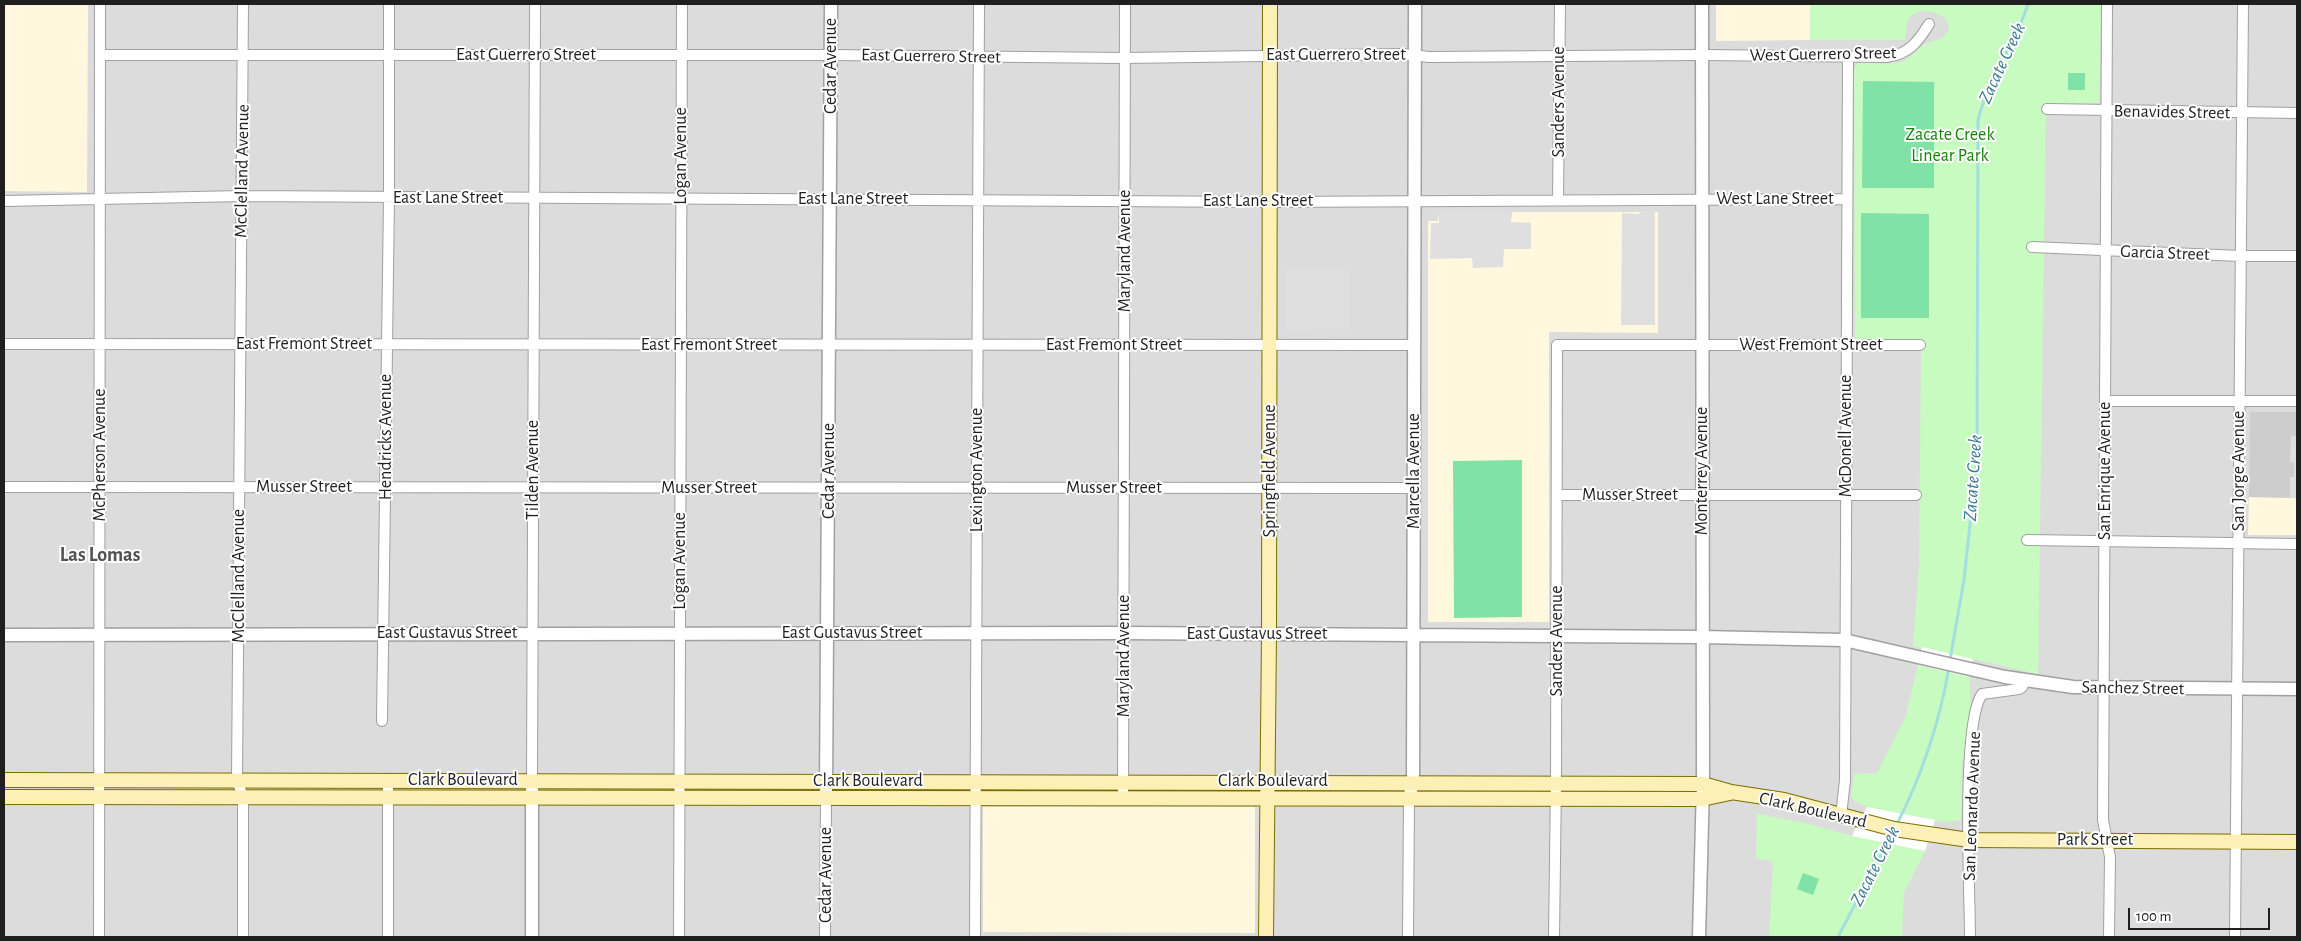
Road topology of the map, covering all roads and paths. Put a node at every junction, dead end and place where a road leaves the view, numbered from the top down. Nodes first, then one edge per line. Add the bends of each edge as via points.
1 (100, 4) edge
2 (243, 4) edge
3 (389, 4) edge
4 (535, 4) edge
5 (682, 4) edge
6 (831, 4) edge
7 (979, 4) edge
8 (1126, 4) edge
9 (1270, 4) edge
10 (1416, 4) edge
11 (1560, 4) edge
12 (1702, 4) edge
13 (2107, 4) edge
14 (2243, 4) edge
15 (1929, 24) dead end
16 (831, 54) junction
17 (100, 55) junction
18 (244, 55) junction
19 (389, 55) junction
20 (534, 55) junction
21 (682, 55) junction
22 (1270, 55) junction
23 (1702, 55) junction
24 (979, 56) junction
25 (1416, 56) junction
26 (1559, 56) junction
27 (1848, 56) junction
28 (1125, 58) junction
29 (2047, 110) dead end
30 (2105, 111) junction
31 (2242, 113) junction
32 (2297, 113) edge
33 (242, 196) junction
34 (389, 198) junction
35 (534, 198) junction
36 (681, 198) junction
37 (830, 199) junction
38 (1702, 199) junction
39 (1847, 199) junction
40 (979, 200) junction
41 (1558, 200) junction
42 (4, 201) edge
43 (99, 201) junction
44 (1125, 201) junction
45 (1415, 201) junction
46 (1270, 202) junction
47 (2032, 247) dead end
48 (2105, 250) junction
49 (2241, 256) junction
50 (2297, 256) edge
51 (4, 344) edge
52 (99, 344) junction
53 (241, 344) junction
54 (386, 344) junction
55 (534, 344) junction
56 (681, 345) junction
57 (830, 345) junction
58 (977, 345) junction
59 (1124, 345) junction
60 (1270, 345) junction
61 (1414, 345) junction
62 (1702, 345) junction
63 (1847, 345) junction
64 (1920, 345) dead end
65 (2240, 400) junction
66 (2297, 400) edge
67 (2105, 401) junction
68 (4, 487) edge
69 (100, 487) junction
70 (240, 487) junction
71 (385, 488) junction
72 (533, 488) junction
73 (680, 488) junction
74 (828, 488) junction
75 (977, 488) junction
76 (1124, 488) junction
77 (1270, 488) junction
78 (1414, 488) junction
79 (1702, 494) junction
80 (1558, 495) junction
81 (1846, 495) junction
82 (1916, 495) dead end
83 (2027, 540) dead end
84 (2104, 542) junction
85 (2239, 544) junction
86 (2297, 544) edge
87 (383, 633) junction
88 (680, 633) junction
89 (827, 633) junction
90 (976, 633) junction
91 (1124, 633) junction
92 (4, 634) edge
93 (100, 634) junction
94 (238, 634) junction
95 (532, 634) junction
96 (1269, 634) junction
97 (1414, 635) junction
98 (1557, 636) junction
99 (1701, 637) junction
100 (1844, 640) junction
101 (2025, 680) junction
102 (2104, 688) junction
103 (2237, 689) junction
104 (2297, 690) edge
105 (382, 721) dead end
106 (4, 780) edge
107 (100, 780) junction
108 (237, 780) junction
109 (388, 780) junction
110 (532, 780) junction
111 (679, 781) junction
112 (826, 781) junction
113 (975, 781) junction
114 (1123, 781) junction
115 (1268, 782) junction
116 (1413, 782) junction
117 (1556, 783) junction
118 (1703, 784) junction
119 (1731, 792) junction
120 (4, 797) edge
121 (100, 797) junction
122 (243, 797) junction
123 (388, 797) junction
124 (532, 798) junction
125 (679, 798) junction
126 (826, 798) junction
127 (975, 798) junction
128 (1123, 799) junction
129 (1268, 799) junction
130 (1409, 799) junction
131 (1556, 799) junction
132 (1702, 799) junction
133 (1840, 816) junction
134 (1894, 829) joint
135 (1969, 840) junction
136 (2107, 840) junction
137 (2236, 841) junction
138 (2297, 842) edge
139 (99, 937) edge
140 (243, 937) edge
141 (388, 937) edge
142 (532, 937) edge
143 (679, 937) edge
144 (825, 937) edge
145 (975, 937) edge
146 (1266, 937) edge
147 (1408, 937) edge
148 (1554, 937) edge
149 (1699, 937) edge
150 (1970, 937) edge
151 (2109, 937) edge
152 (2235, 937) edge

1 - 17 street, McPherson Avenue
2 - 18 street, McClelland Avenue
3 - 19 street, Hendricks Avenue
4 - 20 street, Tilden Avenue
5 - 21 street, Logan Avenue
6 - 16 street, Cedar Avenue
7 - 24 street, Lexington Avenue
8 - 28 street, Maryland Avenue
9 - 22 main road, Springfield Avenue
10 - 25 street, Marcella Avenue
11 - 26 street, Sanders Avenue
12 - 23 street, Monterrey Avenue
13 - 30 street, San Enrique Avenue
14 - 31 street, San Jorge Avenue
15 - 27 street, West Guerrero Street via 1918,41 1898,56
16 - 21 street, East Guerrero Street
16 - 24 street, East Guerrero Street
16 - 37 street, Cedar Avenue
17 - 18 street, East Guerrero Street
17 - 43 street, McPherson Avenue
18 - 19 street, East Guerrero Street
18 - 33 street, McClelland Avenue
19 - 20 street, East Guerrero Street
19 - 34 street, Hendricks Avenue
20 - 21 street, East Guerrero Street
20 - 35 street, Tilden Avenue
21 - 36 street, Logan Avenue
22 - 25 street, East Guerrero Street
22 - 28 street, East Guerrero Street
22 - 46 main road, Springfield Avenue
23 - 26 street, East Guerrero Street
23 - 27 street, West Guerrero Street
23 - 38 street, Monterrey Avenue
24 - 28 street, East Guerrero Street
24 - 40 street, Lexington Avenue
25 - 26 street, East Guerrero Street
25 - 45 street, Marcella Avenue
26 - 41 street, Sanders Avenue
27 - 39 street, McDonell Avenue
28 - 44 street, Maryland Avenue
29 - 30 street, Benavides Street
30 - 31 street, Benavides Street
30 - 48 street, San Enrique Avenue
31 - 32 street, Benavides Street
31 - 49 street, San Jorge Avenue
33 - 34 street, East Lane Street
33 - 43 street, East Lane Street
33 - 53 street, McClelland Avenue
34 - 35 street, East Lane Street
34 - 54 street, Hendricks Avenue
35 - 36 street, East Lane Street
35 - 55 street, Tilden Avenue
36 - 37 street, East Lane Street
36 - 56 street, Logan Avenue
37 - 40 street, East Lane Street
37 - 57 street, Cedar Avenue
38 - 39 street, West Lane Street
38 - 41 street, East Lane Street
38 - 62 street, Monterrey Avenue
39 - 63 street, McDonell Avenue
40 - 44 street, East Lane Street
40 - 58 street, Lexington Avenue
41 - 45 street, East Lane Street
42 - 43 street, East Lane Street
43 - 52 street, McPherson Avenue
44 - 46 street, East Lane Street
44 - 59 street, Maryland Avenue
45 - 46 street, East Lane Street
45 - 61 street, Marcella Avenue
46 - 60 main road, Springfield Avenue
47 - 48 street, Garcia Street
48 - 49 street, Garcia Street
48 - 67 street, San Enrique Avenue
49 - 50 street, Garcia Street
49 - 65 street, San Jorge Avenue
51 - 52 street, East Fremont Street
52 - 53 street, East Fremont Street
52 - 69 street, McPherson Avenue
53 - 54 street, East Fremont Street
53 - 70 street, McClelland Avenue
54 - 55 street, East Fremont Street
54 - 71 street, Hendricks Avenue
55 - 56 street, East Fremont Street
55 - 72 street, Tilden Avenue
56 - 57 street, East Fremont Street
56 - 73 street, Logan Avenue
57 - 58 street, East Fremont Street
57 - 74 street, Cedar Avenue
58 - 59 street, East Fremont Street
58 - 75 street, Lexington Avenue
59 - 60 street, East Fremont Street
59 - 76 street, Maryland Avenue
60 - 61 street, East Fremont Street
60 - 77 main road, Springfield Avenue
61 - 78 street, Marcella Avenue
62 - 63 street, West Fremont Street
62 - 79 street, Monterrey Avenue
62 - 80 street, Sanders Avenue via 1557,345
63 - 64 street, West Fremont Street
63 - 81 street, McDonell Avenue
65 - 66 street
65 - 67 street
65 - 85 street, San Jorge Avenue
67 - 84 street, San Enrique Avenue
68 - 69 street, Musser Street
69 - 70 street, Musser Street
69 - 93 street, McPherson Avenue
70 - 71 street, Musser Street
70 - 94 street, McClelland Avenue
71 - 72 street, Musser Street
71 - 87 street, Hendricks Avenue
72 - 73 street, Musser Street
72 - 95 street, Tilden Avenue
73 - 74 street, Musser Street
73 - 88 street, Logan Avenue
74 - 75 street, Musser Street
74 - 89 street, Cedar Avenue
75 - 76 street, Musser Street
75 - 90 street, Lexington Avenue
76 - 77 street, Musser Street
76 - 91 street, Maryland Avenue
77 - 78 street, Musser Street
77 - 96 main road, Springfield Avenue
78 - 97 street, Marcella Avenue
79 - 80 street, Musser Street
79 - 81 street, Musser Street
79 - 99 street, Monterrey Avenue
80 - 98 street, Sanders Avenue
81 - 82 street, Musser Street
81 - 100 street, McDonell Avenue
83 - 84 street
84 - 85 street
84 - 102 street, San Enrique Avenue
85 - 86 street
85 - 103 street, San Jorge Avenue
87 - 94 street, East Gustavus Street
87 - 95 street, East Gustavus Street
87 - 105 street, Hendricks Avenue
88 - 89 street, East Gustavus Street
88 - 95 street, East Gustavus Street
88 - 111 street, Logan Avenue
89 - 90 street, East Gustavus Street
89 - 112 street, Cedar Avenue
90 - 91 street, East Gustavus Street
90 - 113 street, Lexington Avenue
91 - 96 street, East Gustavus Street
91 - 114 street, Maryland Avenue
92 - 93 street, East Gustavus Street
93 - 94 street, East Gustavus Street
93 - 107 street, McPherson Avenue
94 - 108 street, McClelland Avenue
95 - 110 street, Tilden Avenue
96 - 97 street, East Gustavus Street
96 - 115 main road, Springfield Avenue
97 - 98 street, East Gustavus Street
97 - 116 street, Marcella Avenue
98 - 99 street, East Gustavus Street
98 - 117 street, Sanders Avenue
99 - 100 street, East Gustavus Street
99 - 118 street, Monterrey Avenue
100 - 101 street, Sanchez Street
100 - 133 street, McDonell Avenue via 1845,780
101 - 102 street, Sanchez Street
101 - 135 street, San Leonardo Avenue via 2019,689 1989,692 1978,700 1970,746
102 - 103 street, Sanchez Street
102 - 136 street, San Enrique Avenue via 2103,820
103 - 104 street, Sanchez Street
103 - 137 street, San Jorge Avenue
106 - 107 main road, Clark Boulevard
107 - 108 main road, Clark Boulevard
107 - 121 street, McPherson Avenue
108 - 109 main road, Clark Boulevard
108 - 122 street, McClelland Avenue
109 - 110 main road, Clark Boulevard
109 - 123 street
110 - 111 main road, Clark Boulevard
110 - 124 street, Tilden Avenue
111 - 112 main road, Clark Boulevard
111 - 125 street, Logan Avenue
112 - 113 main road, Clark Boulevard
112 - 126 street, Cedar Avenue
113 - 114 main road, Clark Boulevard
113 - 127 street, Lexington Avenue
114 - 115 main road, Clark Boulevard
114 - 128 street, Maryland Avenue
115 - 116 main road, Clark Boulevard
115 - 129 main road, Springfield Avenue
116 - 117 main road, Clark Boulevard
116 - 130 street, Marcella Avenue
117 - 118 main road, Clark Boulevard
117 - 131 street, Sanders Avenue
118 - 119 main road, Clark Boulevard
118 - 132 street, Monterrey Avenue
119 - 132 main road, Clark Boulevard
119 - 133 main road, Clark Boulevard via 1784,800
120 - 121 main road, Clark Boulevard
121 - 122 main road, Clark Boulevard
121 - 139 street, McPherson Avenue
122 - 123 main road, Clark Boulevard
122 - 140 street, McClelland Avenue
123 - 124 main road, Clark Boulevard
123 - 141 street
124 - 125 main road, Clark Boulevard
124 - 142 street, Tilden Avenue
125 - 126 main road, Clark Boulevard
125 - 143 street, Logan Avenue
126 - 127 main road, Clark Boulevard
126 - 144 street, Cedar Avenue
127 - 128 main road, Clark Boulevard
127 - 145 street, Lexington Avenue
128 - 129 main road, Clark Boulevard
129 - 130 main road, Clark Boulevard
129 - 146 main road, Springfield Avenue
130 - 131 main road, Clark Boulevard
130 - 147 street, Marcella Avenue
131 - 132 main road, Clark Boulevard
131 - 148 street, Sanders Avenue
132 - 149 street, Monterrey Avenue
133 - 134 main road, Clark Boulevard
134 - 135 main road, Park Street
135 - 136 main road, Park Street
135 - 150 street, San Leonardo Avenue
136 - 137 main road, Park Street
136 - 151 street, San Enrique Avenue via 2110,857
137 - 138 main road, Park Street
137 - 152 street, San Jorge Avenue

